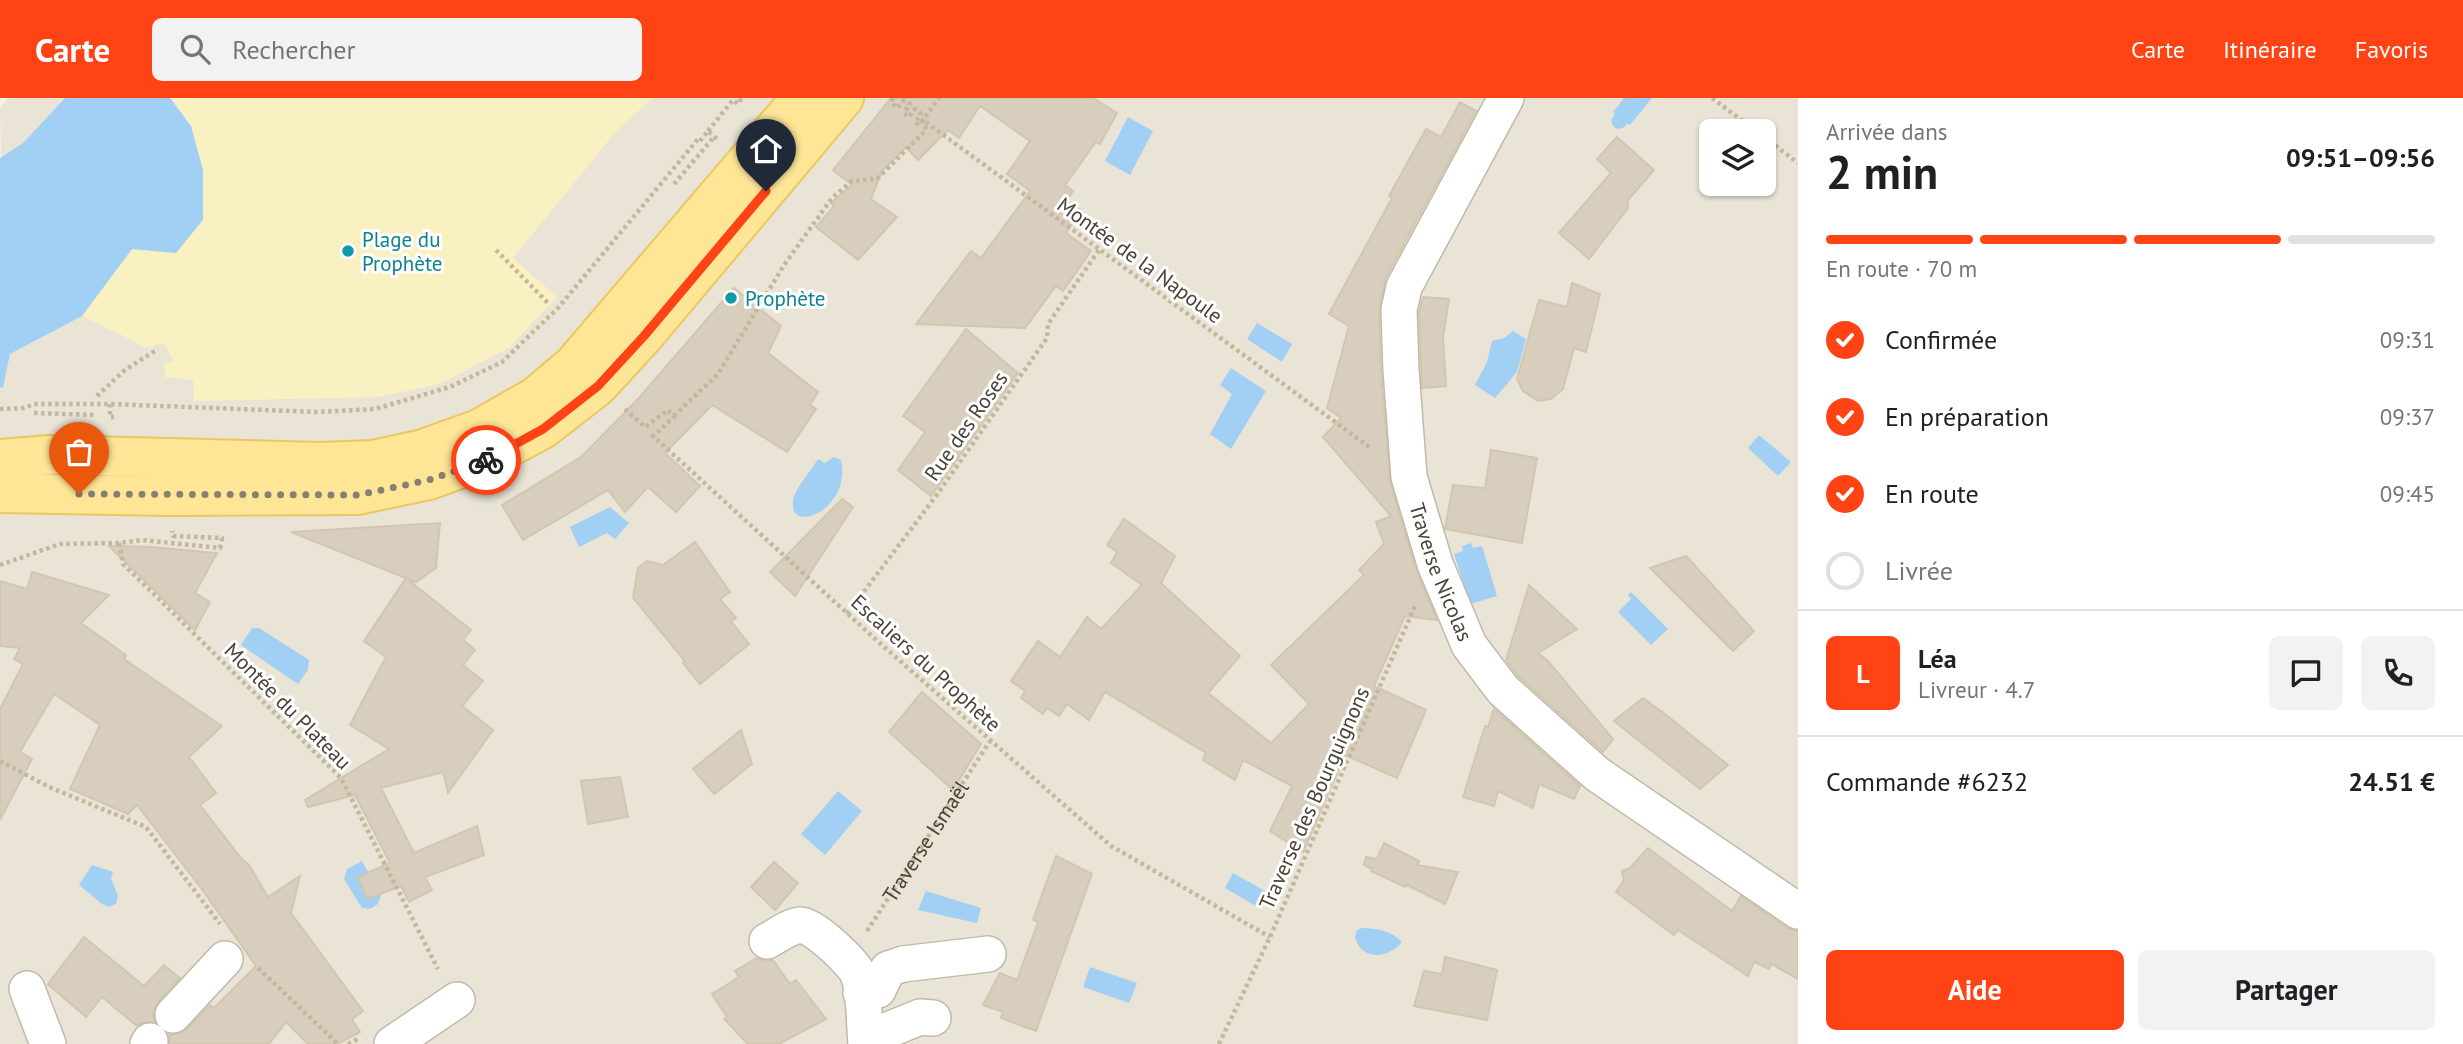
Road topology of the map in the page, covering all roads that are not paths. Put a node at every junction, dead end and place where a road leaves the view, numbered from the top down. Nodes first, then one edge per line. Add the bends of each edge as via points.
1 (801, 98) edge
2 (844, 98) edge
3 (1506, 98) edge
4 (0, 459) edge
5 (0, 493) edge
6 (1798, 911) edge
7 (767, 942) dead end
8 (988, 954) dead end
9 (225, 960) dead end
10 (859, 967) junction
11 (449, 988) road end
12 (27, 989) dead end
13 (173, 1015) dead end
14 (933, 1018) dead end
15 (866, 1042) edge
16 (47, 1044) edge
17 (392, 1044) edge

1 - 4 main road via 573,365 535,397 479,429 373,460
2 - 5 main road via 598,386 543,429 487,459 429,480 358,495
3 - 6 street, Traverse Nicolas via 1404,287 1399,310 1409,477 1435,564 1469,645 1503,690 1597,774
7 - 10 street via 803,925
8 - 10 street via 903,964 888,969 878,990
9 - 13 street
10 - 15 street
11 - 17 street
12 - 16 street
14 - 15 street via 920,1017

